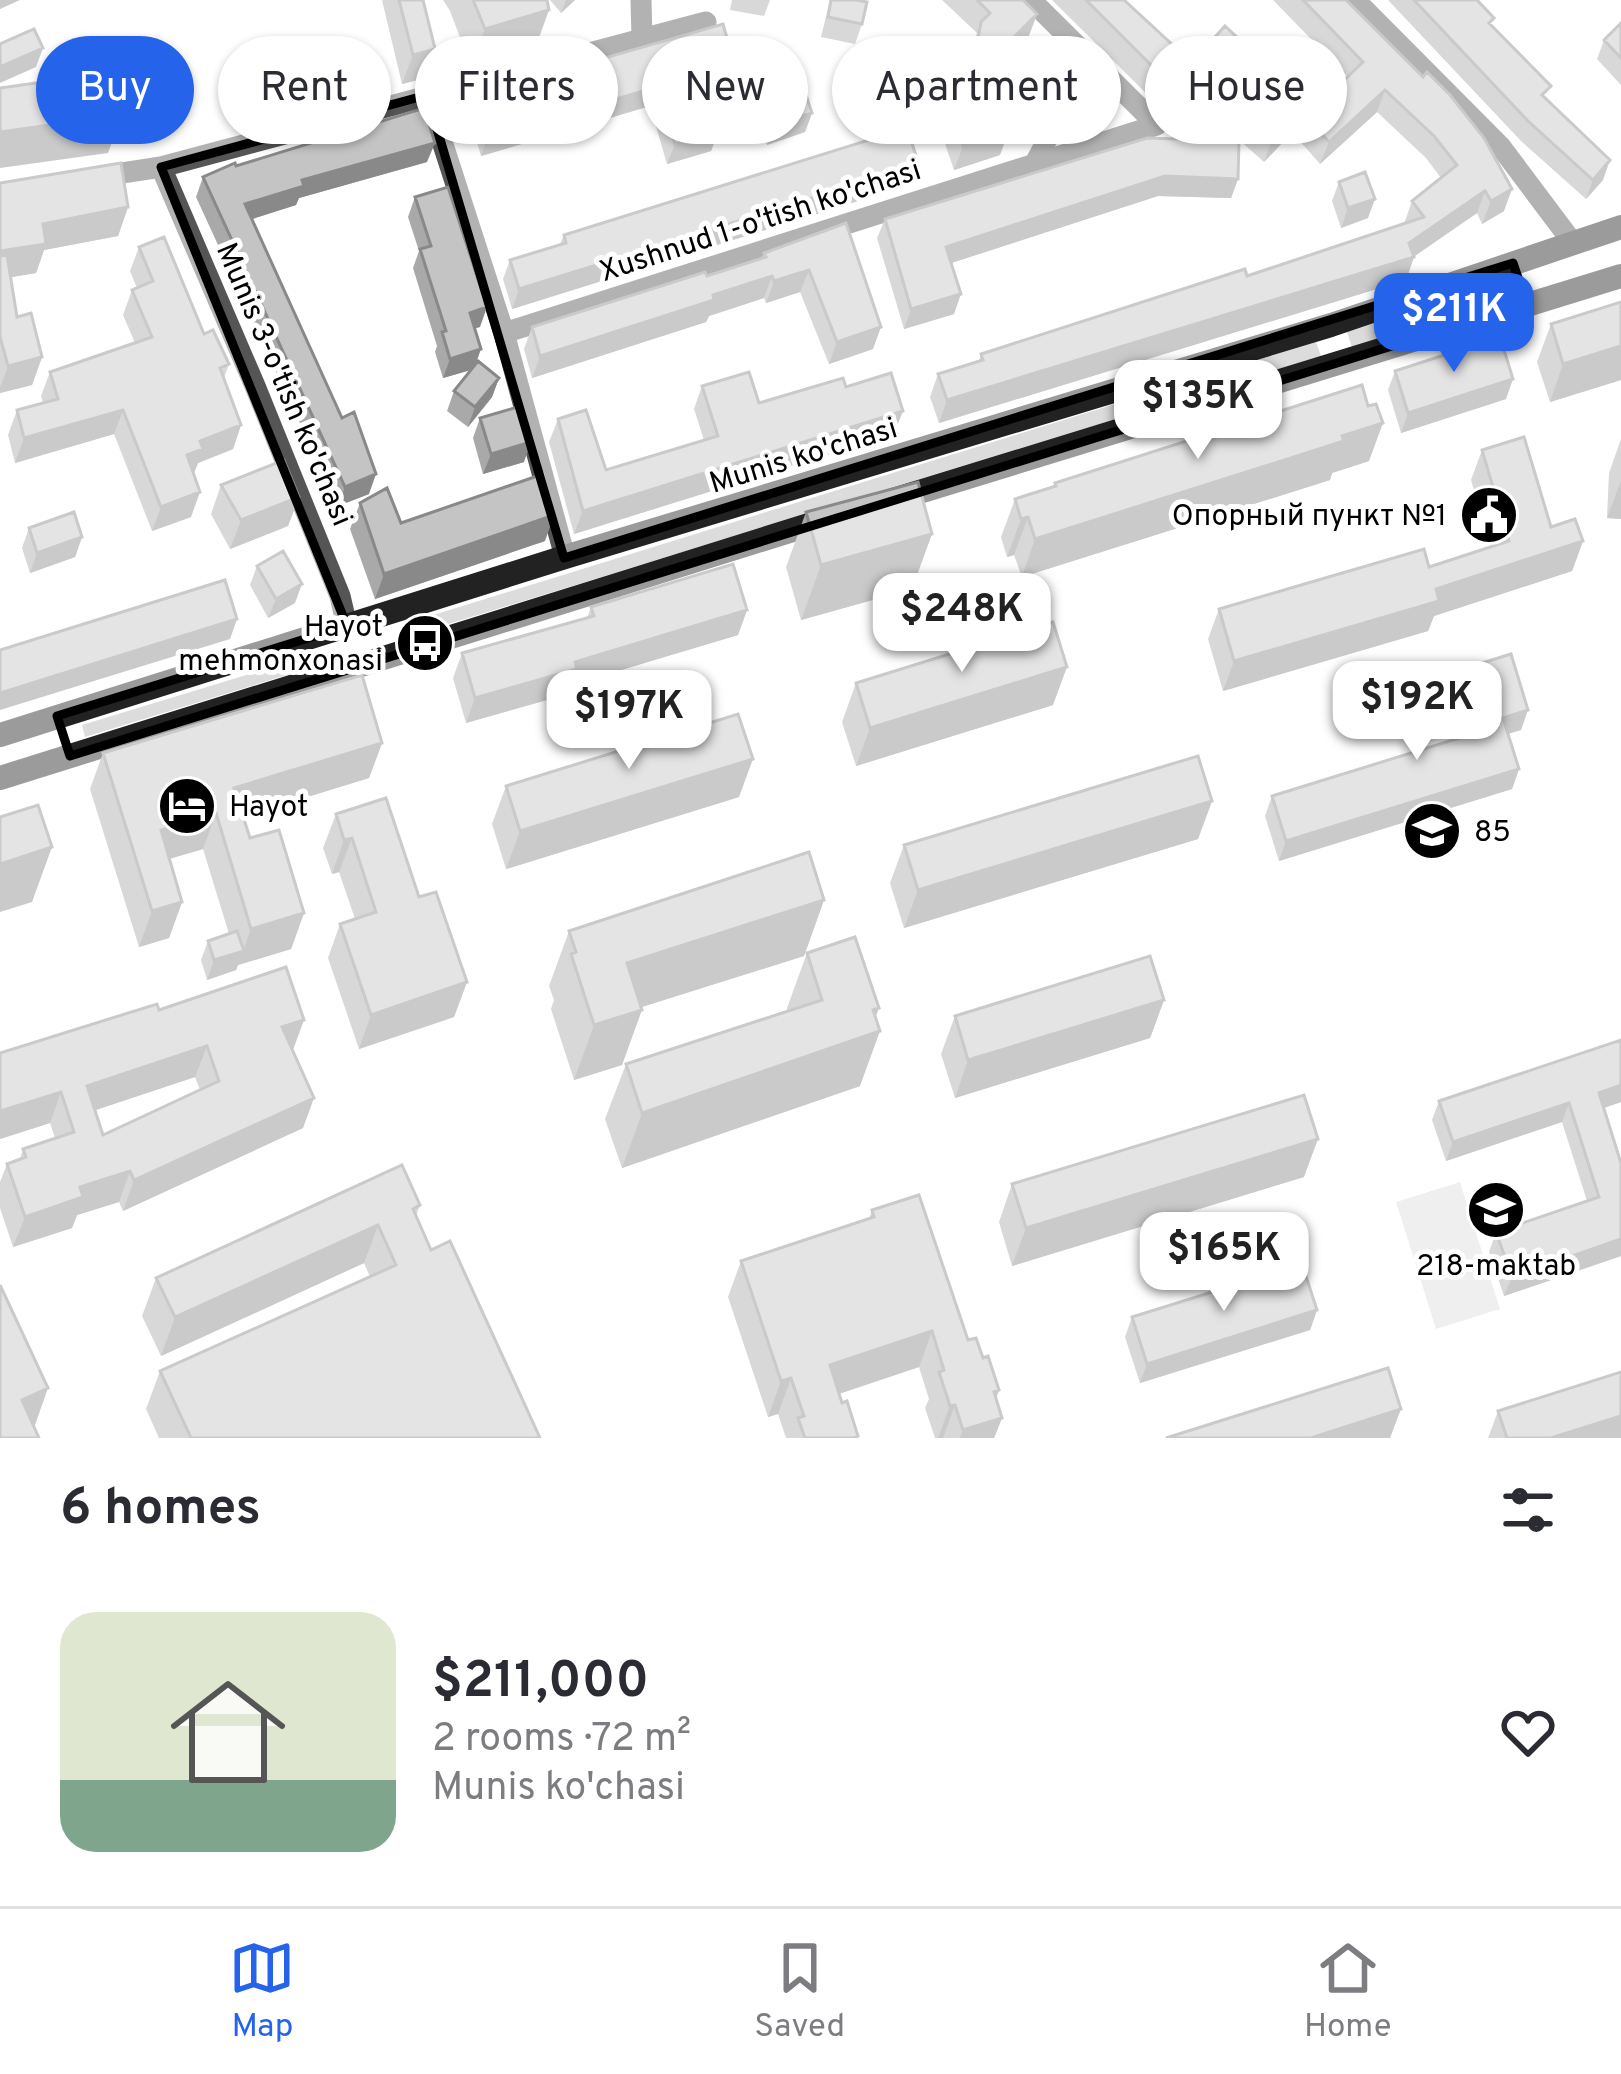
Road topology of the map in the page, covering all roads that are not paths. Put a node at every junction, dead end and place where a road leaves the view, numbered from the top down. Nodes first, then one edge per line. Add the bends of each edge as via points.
1 (641, 0) edge
2 (1031, 0) edge
3 (1355, 0) edge
4 (706, 22) dead end
5 (1063, 32) junction
6 (656, 36) edge
7 (642, 40) joint
8 (618, 46) edge
9 (415, 97) edge
10 (443, 144) edge
11 (1034, 165) junction
12 (160, 167) junction
13 (63, 182) edge
14 (1621, 227) edge
15 (1573, 243) junction
16 (1514, 263) junction
17 (1621, 276) edge
18 (1527, 304) junction
19 (1331, 325) junction
20 (504, 333) junction
21 (1344, 362) junction
22 (565, 557) junction
23 (347, 626) junction
24 (360, 663) junction
25 (57, 716) junction
26 (0, 735) edge
27 (70, 756) junction
28 (0, 778) edge

1 - 7 street
2 - 5 street, Xushnud 1-o'tish ko'chasi
3 - 15 street via 1501,147
4 - 6 street
5 - 11 street via 1053,131
5 - 11 street, Xushnud 1-o'tish ko'chasi via 1157,125
7 - 8 street
9 - 12 street
10 - 20 street
11 - 20 street, Xushnud 1-o'tish ko'chasi
12 - 13 street
12 - 23 street, Munis 3-o'tish ko'chasi
14 - 15 street, Munis ko'chasi
15 - 16 street, Munis ko'chasi
16 - 18 street
16 - 19 street, Munis ko'chasi
17 - 18 street
18 - 21 street
19 - 21 street
19 - 22 street, Munis ko'chasi
20 - 22 street
21 - 24 street
22 - 23 street, Munis ko'chasi
23 - 24 street
23 - 25 street, Munis ko'chasi
24 - 27 street
25 - 26 street, Munis ko'chasi
25 - 27 street
27 - 28 street

